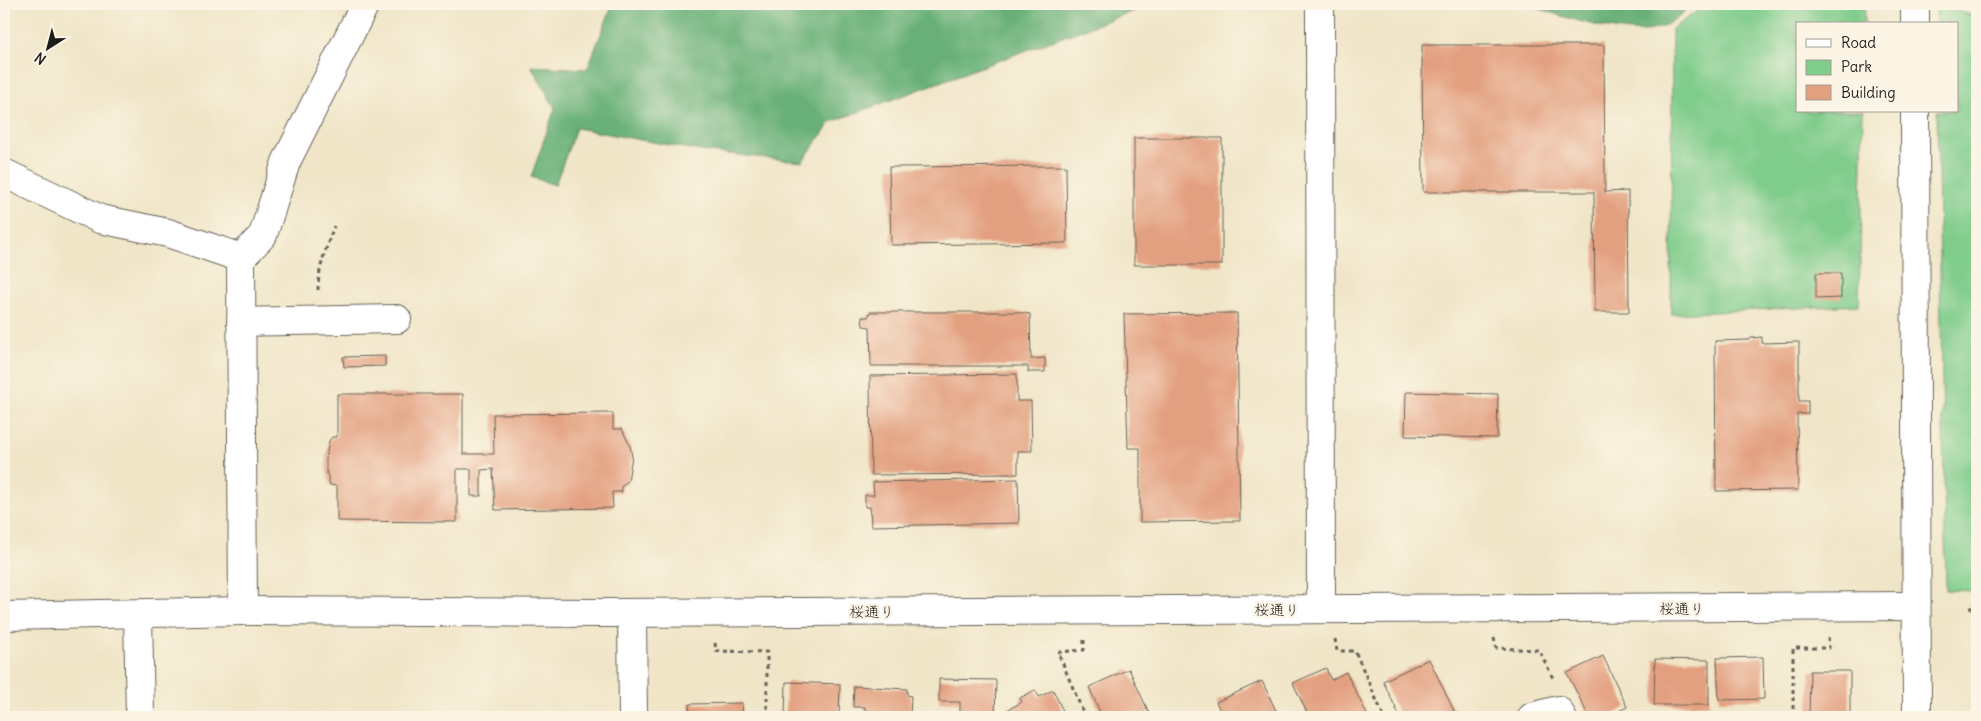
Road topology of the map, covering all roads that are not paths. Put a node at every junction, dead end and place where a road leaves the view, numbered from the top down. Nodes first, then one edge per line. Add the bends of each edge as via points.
1 (365, 4) edge
2 (1320, 4) edge
3 (1915, 4) edge
4 (1915, 22) edge
5 (1915, 112) edge
6 (4, 173) edge
7 (241, 258) junction
8 (397, 319) dead end
9 (241, 322) junction
10 (1916, 606) junction
11 (243, 611) junction
12 (632, 612) junction
13 (138, 614) junction
14 (4, 616) edge
15 (1327, 620) junction
16 (1560, 714) edge
17 (140, 717) edge
18 (632, 717) edge
19 (1532, 717) edge
20 (1917, 717) edge

1 - 7 street via 286,162 263,235
2 - 15 street
3 - 4 street
5 - 10 street
6 - 7 street via 100,219 168,233
7 - 9 street
8 - 9 street
9 - 11 street
10 - 15 street, 桜通り
10 - 20 street
11 - 12 street, 桜通り
11 - 13 street, 桜通り
12 - 15 street, 桜通り
12 - 18 street
13 - 14 street, 桜通り
13 - 17 street
16 - 19 street

